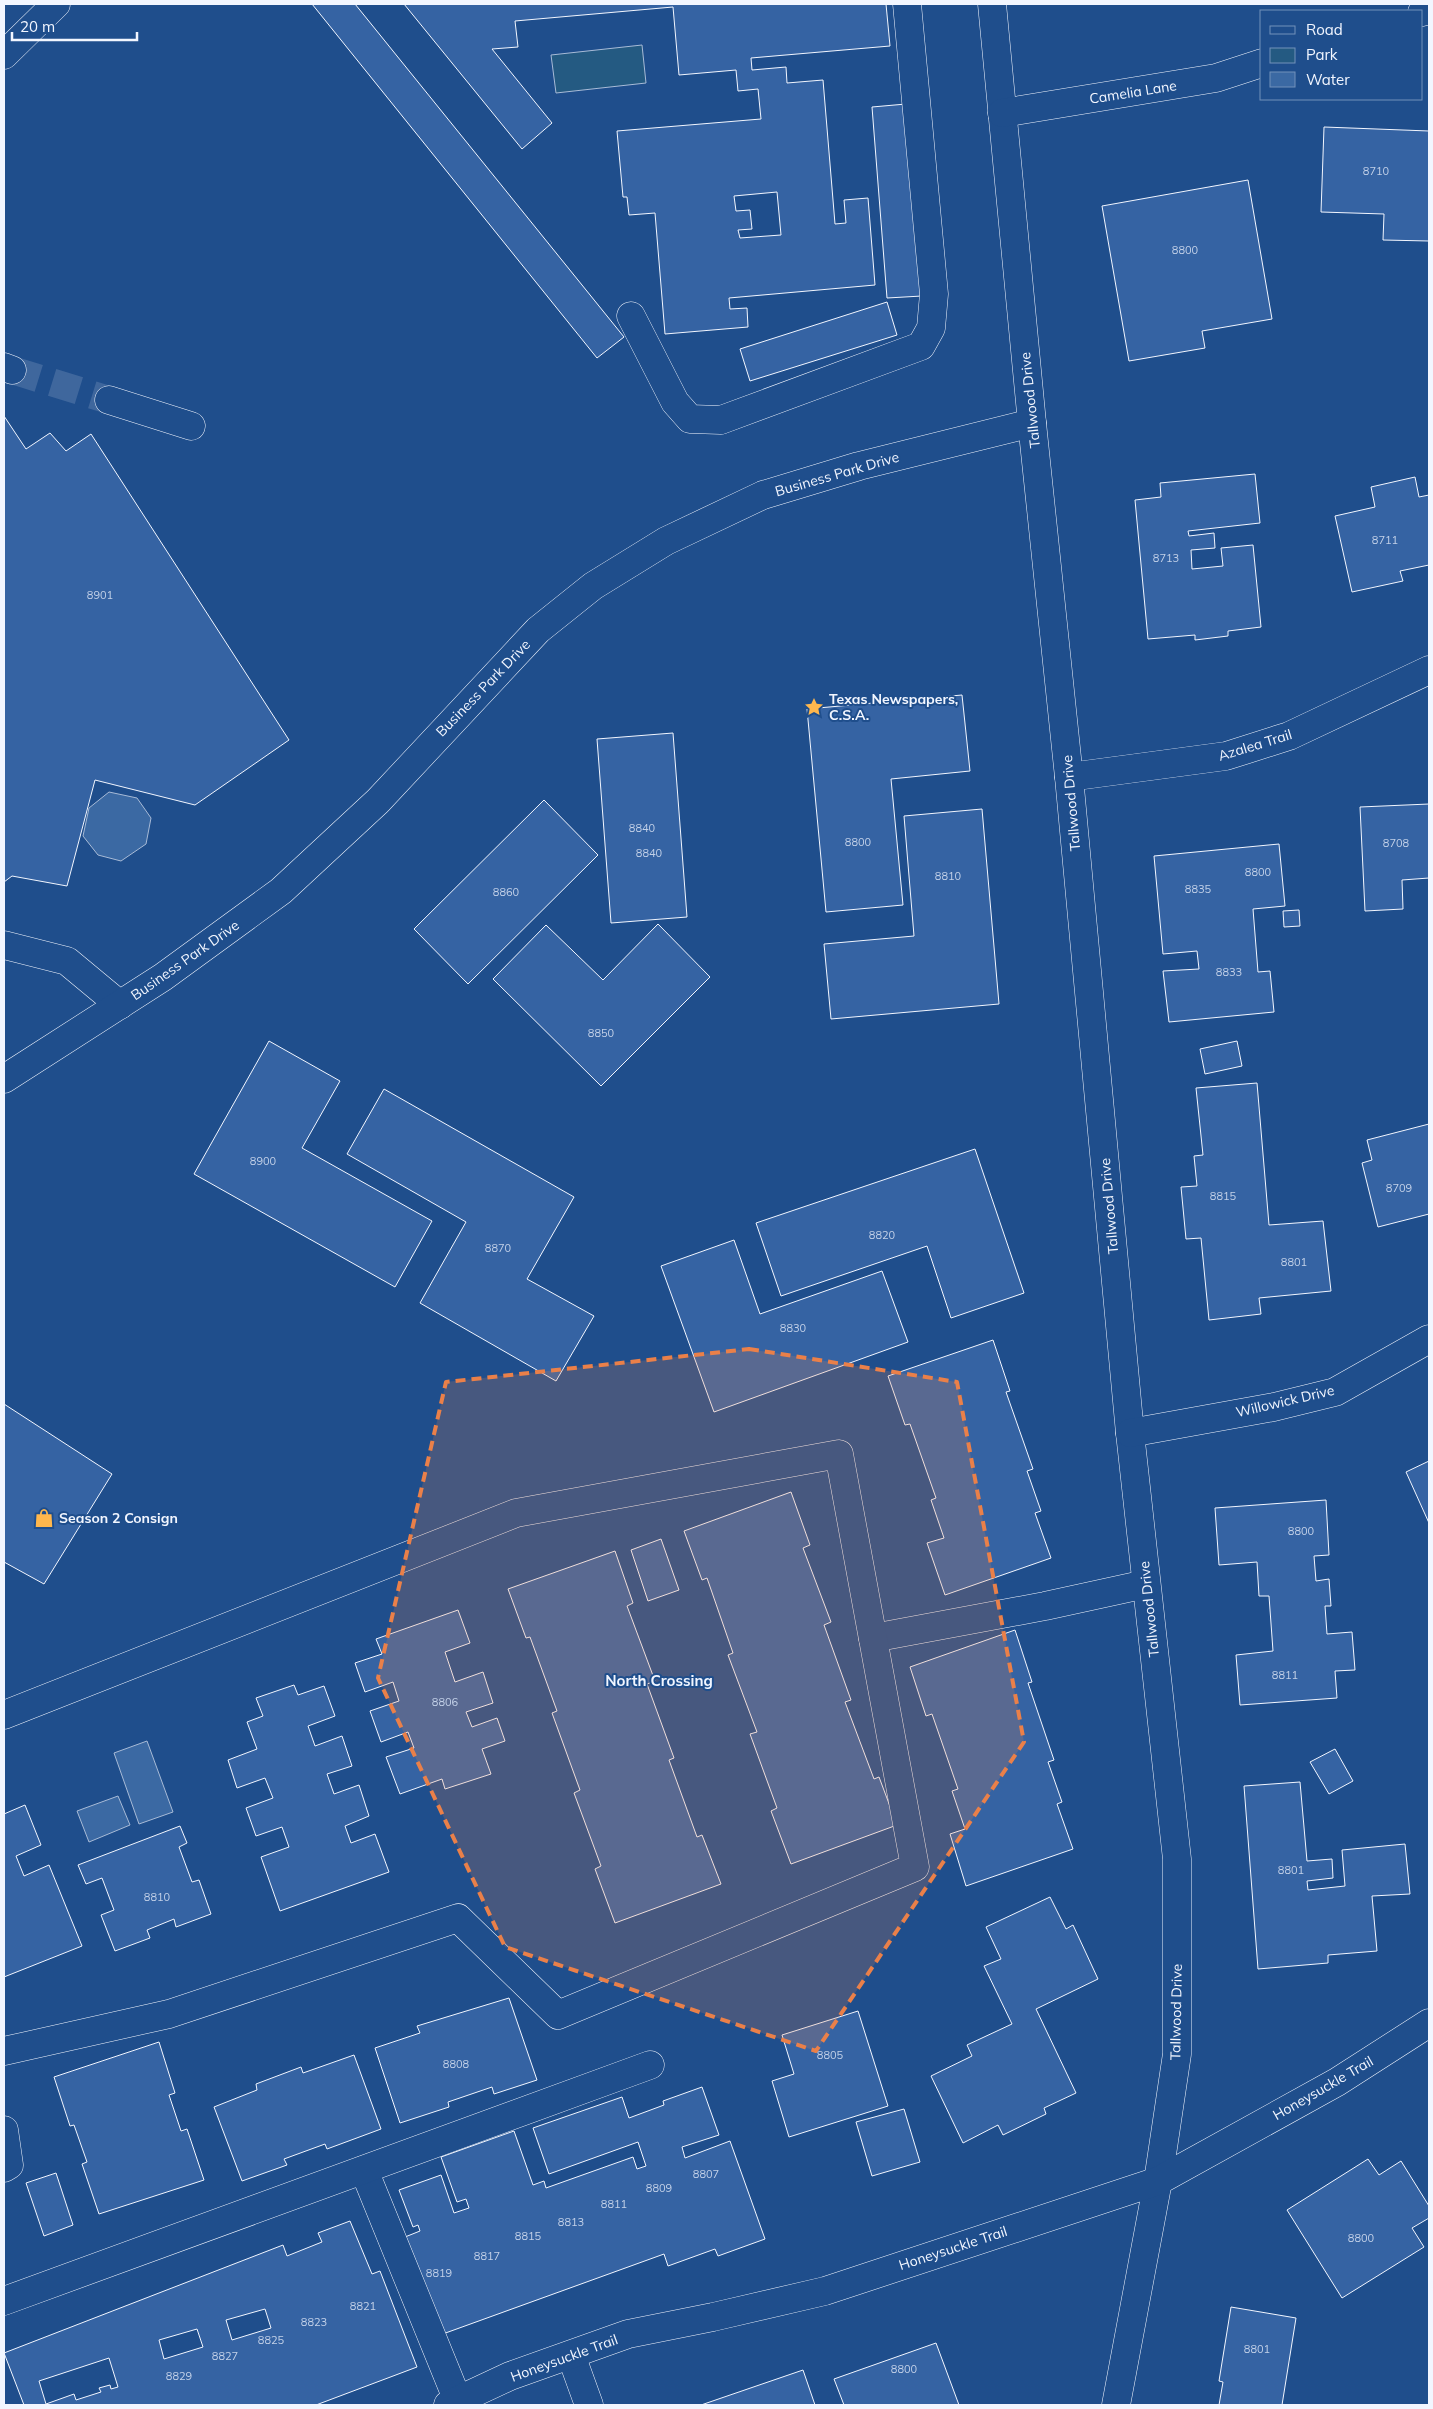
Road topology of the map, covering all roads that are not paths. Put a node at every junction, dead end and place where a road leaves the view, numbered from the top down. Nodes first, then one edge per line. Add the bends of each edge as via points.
1 (56, 4) edge
2 (907, 4) edge
3 (992, 4) edge
4 (4, 55) edge
5 (1260, 65) edge
6 (1002, 113) junction
7 (632, 316) dead end
8 (109, 400) tunnel mouth
9 (1032, 423) junction
10 (190, 426) dead end
11 (1429, 670) edge
12 (1069, 777) junction
13 (4, 946) edge
14 (120, 1005) junction
15 (4, 1080) edge
16 (1429, 1339) edge
17 (1130, 1433) junction
18 (1146, 1584) junction
19 (873, 1638) junction
20 (4, 1715) edge
21 (1429, 2022) edge
22 (4, 2051) edge
23 (650, 2065) dead end
24 (4, 2130) edge
25 (4, 2168) edge
26 (364, 2170) junction
27 (1158, 2182) junction
28 (4, 2301) edge
29 (571, 2355) junction
30 (453, 2403) edge
31 (590, 2405) edge
32 (1116, 2405) edge

1 - 4 street
2 - 7 street via 934,294 931,328 921,346 721,420 690,419 675,402
3 - 6 street, Tallwood Drive
5 - 6 street, Camelia Lane via 1216,78
6 - 9 street, Tallwood Drive
8 - 10 street
9 - 12 street, Tallwood Drive
9 - 14 street, Business Park Drive via 859,466 763,495 666,541 593,586 538,630 378,801 281,892
11 - 12 street, Azalea Trail via 1289,736 1226,756
12 - 17 street, Tallwood Drive
13 - 14 street via 67,961
14 - 15 street, Business Park Drive
16 - 17 street, Willowick Drive via 1334,1392
17 - 18 street, Tallwood Drive
18 - 19 street
18 - 27 street, Tallwood Drive via 1178,1859 1177,2054
19 - 20 street via 839,1454 516,1513
19 - 22 street via 915,1867 558,2015 458,1918 169,2014
21 - 27 street, Honeysuckle Trail via 1337,2082
23 - 26 street
24 - 25 street via 9,2166
26 - 28 street
26 - 30 street
27 - 29 street, Honeysuckle Trail via 824,2291 628,2334
27 - 32 street, Tallwood Drive
29 - 30 street, Honeysuckle Trail via 510,2376
29 - 31 street

